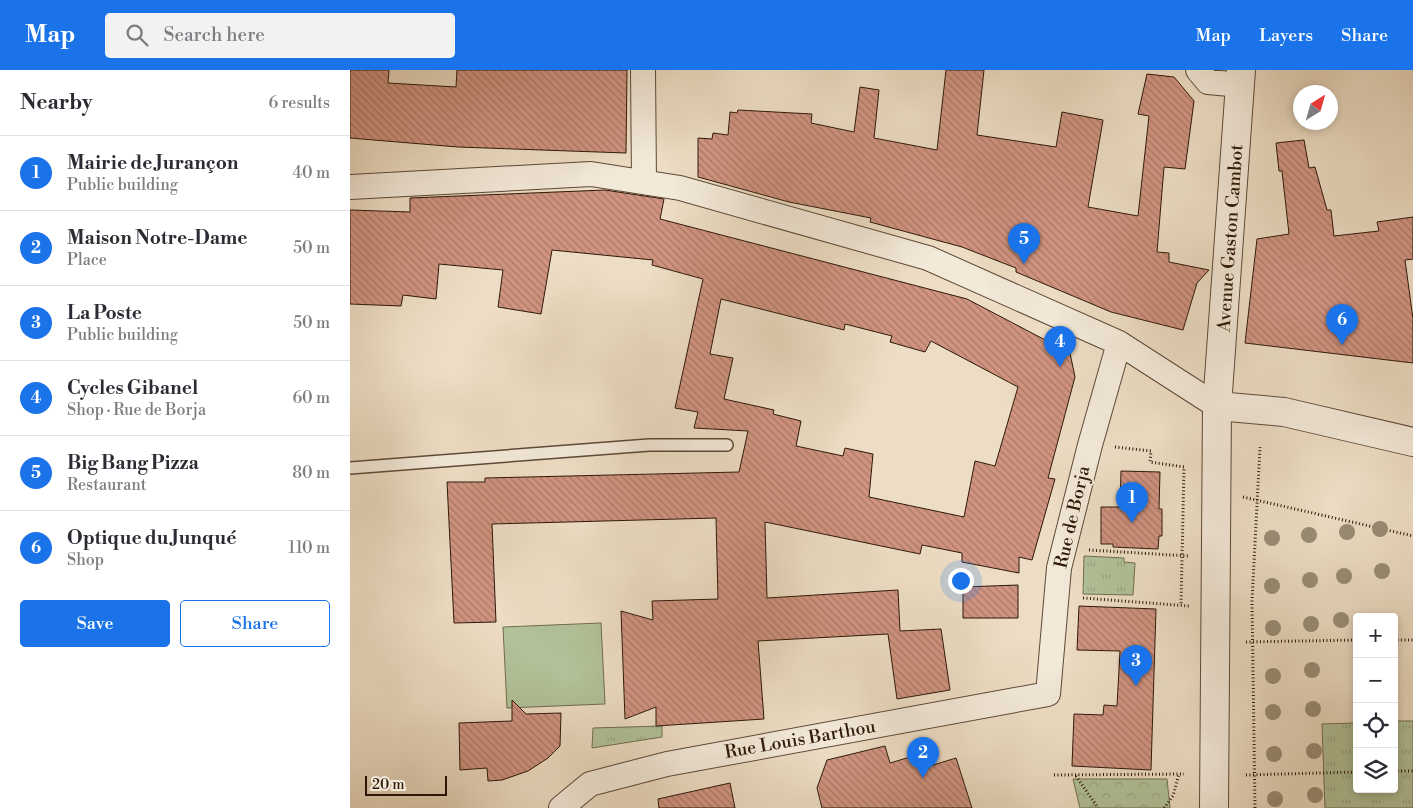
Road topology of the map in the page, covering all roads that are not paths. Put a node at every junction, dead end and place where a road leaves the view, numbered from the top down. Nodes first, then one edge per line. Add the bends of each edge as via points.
1 (643, 70) edge
2 (1198, 70) edge
3 (1241, 77) edge
4 (644, 181) junction
5 (350, 187) edge
6 (1118, 344) junction
7 (1217, 406) junction
8 (1413, 442) edge
9 (727, 445) dead end
10 (350, 468) edge
11 (1048, 694) joint
12 (561, 808) edge
13 (1214, 808) edge

1 - 4 street
2 - 3 street via 1208,82
3 - 7 street, Avenue Gaston Cambot
4 - 5 street via 591,174
4 - 6 street via 680,188 928,258
6 - 7 street
6 - 11 street, Rue de Borja via 1059,568
7 - 8 street via 1284,412
7 - 13 street, Avenue Gaston Cambot
9 - 10 lane via 649,445
11 - 12 street, Rue Louis Barthou via 667,764 590,784

